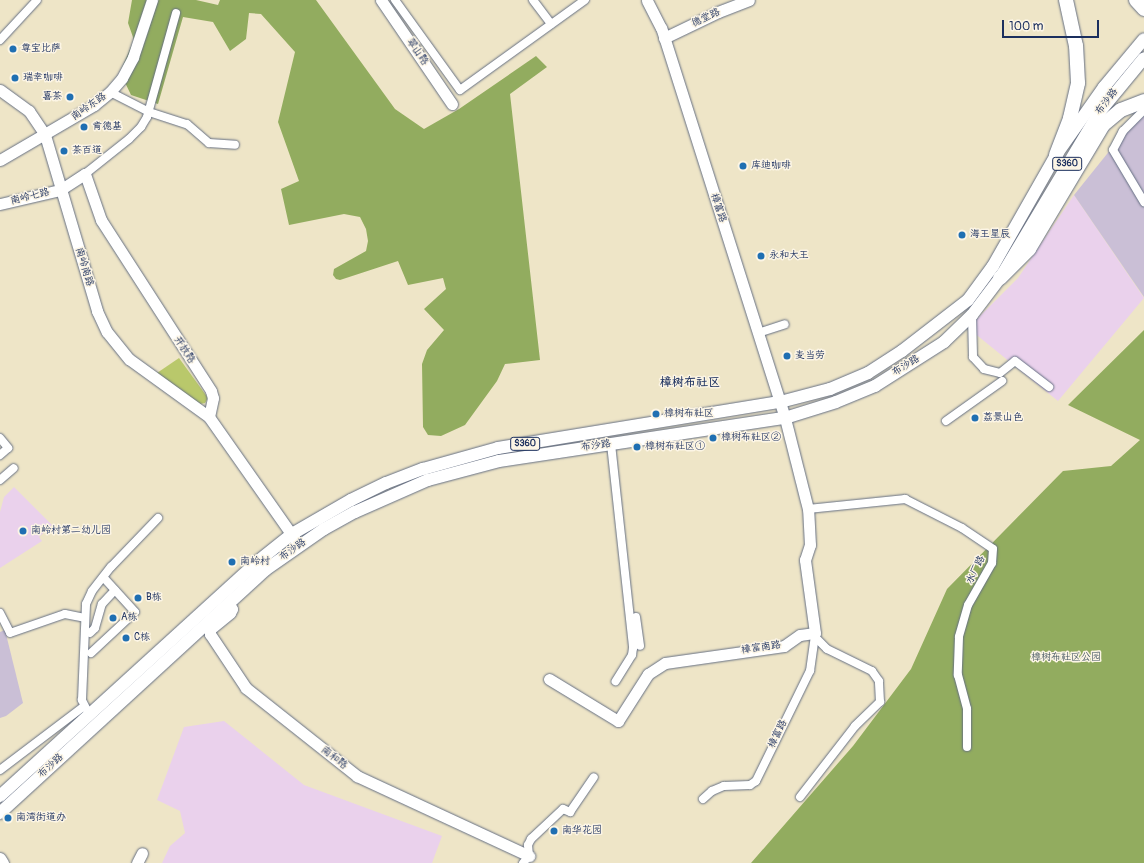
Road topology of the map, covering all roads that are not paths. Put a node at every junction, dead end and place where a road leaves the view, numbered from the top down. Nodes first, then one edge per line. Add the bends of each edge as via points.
1 (37, 0) edge
2 (152, 0) edge
3 (381, 0) edge
4 (395, 0) edge
5 (533, 0) edge
6 (585, 0) edge
7 (647, 0) edge
8 (750, 0) edge
9 (1066, 0) edge
10 (1136, 0) edge
11 (1144, 9) edge
12 (176, 13) dead end
13 (551, 24) junction
14 (664, 38) junction
15 (1144, 39) edge
16 (0, 40) edge
17 (1144, 59) edge
18 (0, 90) edge
19 (110, 92) junction
20 (1144, 101) edge
21 (452, 104) dead end
22 (1144, 110) edge
23 (149, 112) junction
24 (45, 135) junction
25 (235, 145) dead end
26 (1056, 155) junction
27 (0, 160) edge
28 (85, 174) junction
29 (60, 190) junction
30 (1144, 202) edge
31 (0, 204) edge
32 (1000, 278) junction
33 (972, 315) junction
34 (786, 324) dead end
35 (758, 333) junction
36 (1002, 381) dead end
37 (1048, 387) dead end
38 (830, 389) junction
39 (780, 402) junction
40 (836, 402) junction
41 (209, 416) junction
42 (785, 418) junction
43 (946, 421) dead end
44 (0, 438) edge
45 (613, 444) junction
46 (0, 455) edge
47 (14, 468) dead end
48 (0, 480) edge
49 (808, 510) junction
50 (158, 518) dead end
51 (292, 534) junction
52 (299, 545) junction
53 (103, 577) junction
54 (115, 590) junction
55 (228, 603) junction
56 (0, 613) edge
57 (85, 618) junction
58 (90, 633) dead end
59 (815, 635) junction
60 (640, 646) dead end
61 (91, 653) dead end
62 (549, 679) dead end
63 (616, 681) dead end
64 (86, 710) junction
65 (967, 747) dead end
66 (0, 770) edge
67 (594, 777) dead end
68 (0, 796) edge
69 (800, 797) dead end
70 (703, 799) dead end
71 (0, 813) edge
72 (0, 858) edge
73 (526, 860) edge
74 (3, 863) edge

1 - 16 street
2 - 19 street, 南岭东路 via 133,57 122,78
3 - 21 street, 翠山路
4 - 13 street via 460,90
5 - 13 street
6 - 13 street
7 - 14 street, 樟富路
8 - 14 street, 德堂路
9 - 26 highway via 1078,64 1074,100
10 - 11 highway
12 - 23 street
14 - 35 street, 樟富路
15 - 26 main road, 布沙路 / S360 via 1104,87
17 - 32 main road, 布沙路 / S360 via 1098,114
18 - 24 street, 南岭南路 via 29,111
19 - 23 street
19 - 24 street, 南岭东路 via 94,105
20 - 32 highway via 1121,110 1103,125 1029,249
22 - 30 street via 1123,131 1113,150
23 - 25 street via 178,120 209,143
23 - 28 street via 141,127
24 - 27 street, 南岭东路
24 - 29 street, 南岭南路
26 - 38 main road, 布沙路 / S360 via 993,266 968,300 902,352 868,373
28 - 29 street
28 - 41 street, 开放路 via 101,220 211,391 213,398
29 - 31 street, 南岭七路
29 - 41 street, 南岭南路 via 97,311 107,332 129,359
32 - 33 main road, 布沙路 / S360
33 - 37 street via 973,357 984,369 1000,373 1015,361
33 - 40 main road, 布沙路 / S360 via 944,342 918,359 875,386
34 - 35 street
35 - 39 street, 樟富路
36 - 43 street
38 - 39 main road, 布沙路 / S360
38 - 40 main road
39 - 42 street, 樟富路
39 - 51 main road, 布沙路 / S360 via 498,448 460,457 386,483 332,510
40 - 42 main road, 布沙路 / S360
41 - 51 street
42 - 45 main road, 布沙路 / S360
42 - 49 street
44 - 46 street via 8,448
45 - 52 main road, 布沙路 / S360 via 499,461 428,480 355,512
45 - 60 street
45 - 63 street via 633,648 632,655
47 - 48 street
49 - 59 street via 810,545 805,560
49 - 65 street, 水厂路 via 905,499 962,528 993,549 992,563 968,605 960,637 958,675 967,709
50 - 53 street
51 - 52 street
51 - 64 main road, 布沙路 / S360
52 - 55 main road, 布沙路 / S360 via 265,570
53 - 54 street
53 - 57 street via 92,591
54 - 58 street
54 - 61 street via 135,612
55 - 71 main road, 布沙路 / S360
55 - 73 street, 南和路 via 232,610 210,629 210,634 246,688 357,776
56 - 57 street via 10,633 65,614
57 - 64 street
59 - 62 street, 樟富南路 via 800,635 784,646 665,663 648,674 618,721
59 - 69 street via 827,649 876,675 880,702 855,726
59 - 70 street, 樟富路 via 810,671 756,781 750,785 724,786 712,791
64 - 66 street
64 - 68 main road, 布沙路 / S360
67 - 73 street via 570,812 563,809 531,839
72 - 74 street

